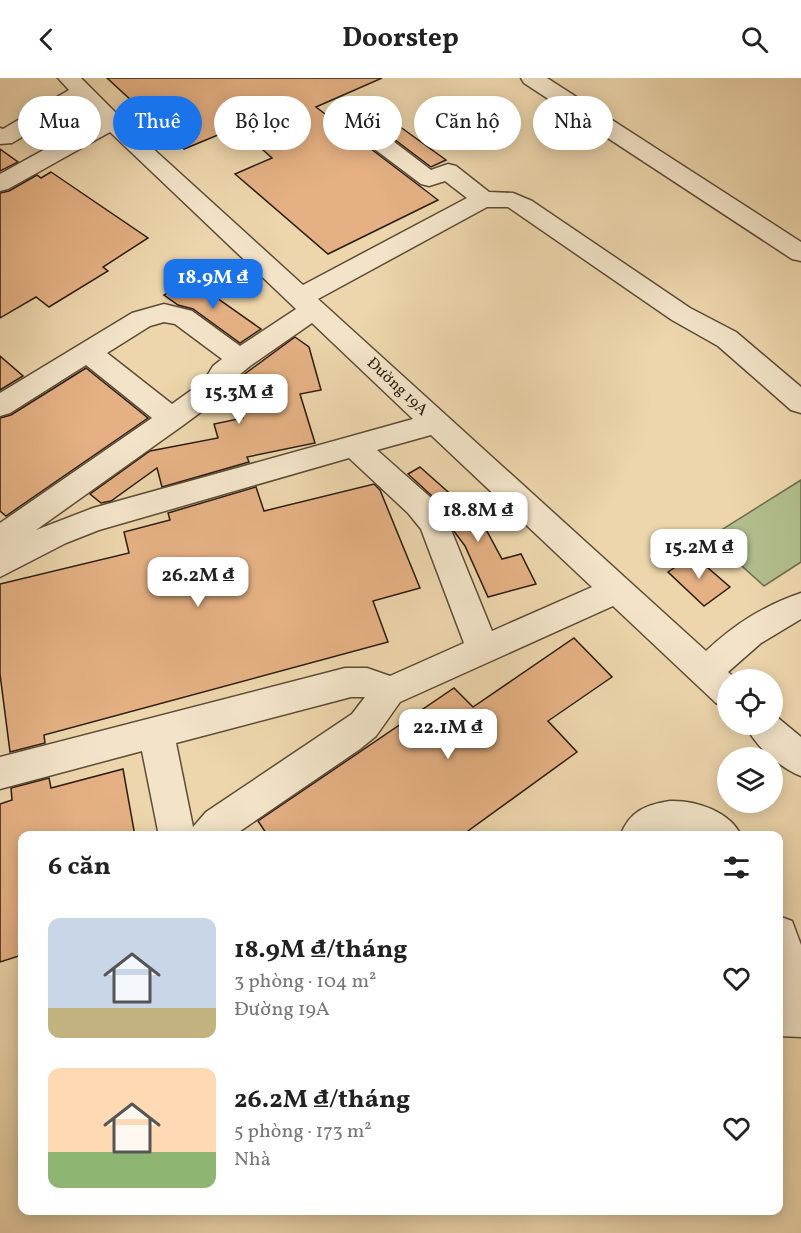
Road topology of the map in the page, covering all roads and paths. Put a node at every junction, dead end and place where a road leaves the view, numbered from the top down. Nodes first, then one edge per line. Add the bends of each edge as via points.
1 (532, 78) edge
2 (76, 84) edge
3 (113, 121) joint
4 (0, 135) edge
5 (144, 150) edge
6 (391, 150) edge
7 (0, 184) edge
8 (483, 199) junction
9 (801, 253) edge
10 (308, 303) junction
11 (89, 353) junction
12 (240, 358) junction
13 (801, 403) edge
14 (0, 406) edge
15 (172, 419) junction
16 (436, 423) junction
17 (354, 446) junction
18 (0, 539) edge
19 (0, 564) edge
20 (617, 590) junction
21 (801, 606) edge
22 (483, 650) junction
23 (728, 669) edge
24 (717, 683) edge
25 (388, 692) junction
26 (156, 732) junction
27 (774, 735) edge
28 (801, 760) edge
29 (0, 773) edge
30 (176, 831) edge
31 (213, 831) edge
32 (640, 831) edge
33 (714, 831) edge
34 (783, 948) edge
35 (801, 996) edge
36 (783, 1016) edge
37 (801, 1017) edge

1 - 9 street
2 - 3 street, Đường 19A
2 - 4 street via 4,138
3 - 7 street
5 - 10 street, Đường 19A
6 - 8 street via 429,179 448,171
8 - 10 street
8 - 13 street via 513,200 524,206 681,314 727,339
10 - 12 street
10 - 16 street, Đường 19A
11 - 12 street via 141,319 164,313 183,317
11 - 14 street
11 - 15 street
12 - 15 street via 223,373 214,388
15 - 18 street
16 - 17 street
16 - 20 street, Đường 19A
17 - 19 street via 93,520 55,534
17 - 22 street via 434,523
20 - 22 street
20 - 24 street, Đường 19A
21 - 23 street via 764,621
22 - 25 street
25 - 26 street via 374,682 345,683
25 - 31 street via 364,725 348,738
26 - 29 street
26 - 30 street
27 - 28 street
32 - 33 street via 656,819 693,820
34 - 35 street
36 - 37 street

